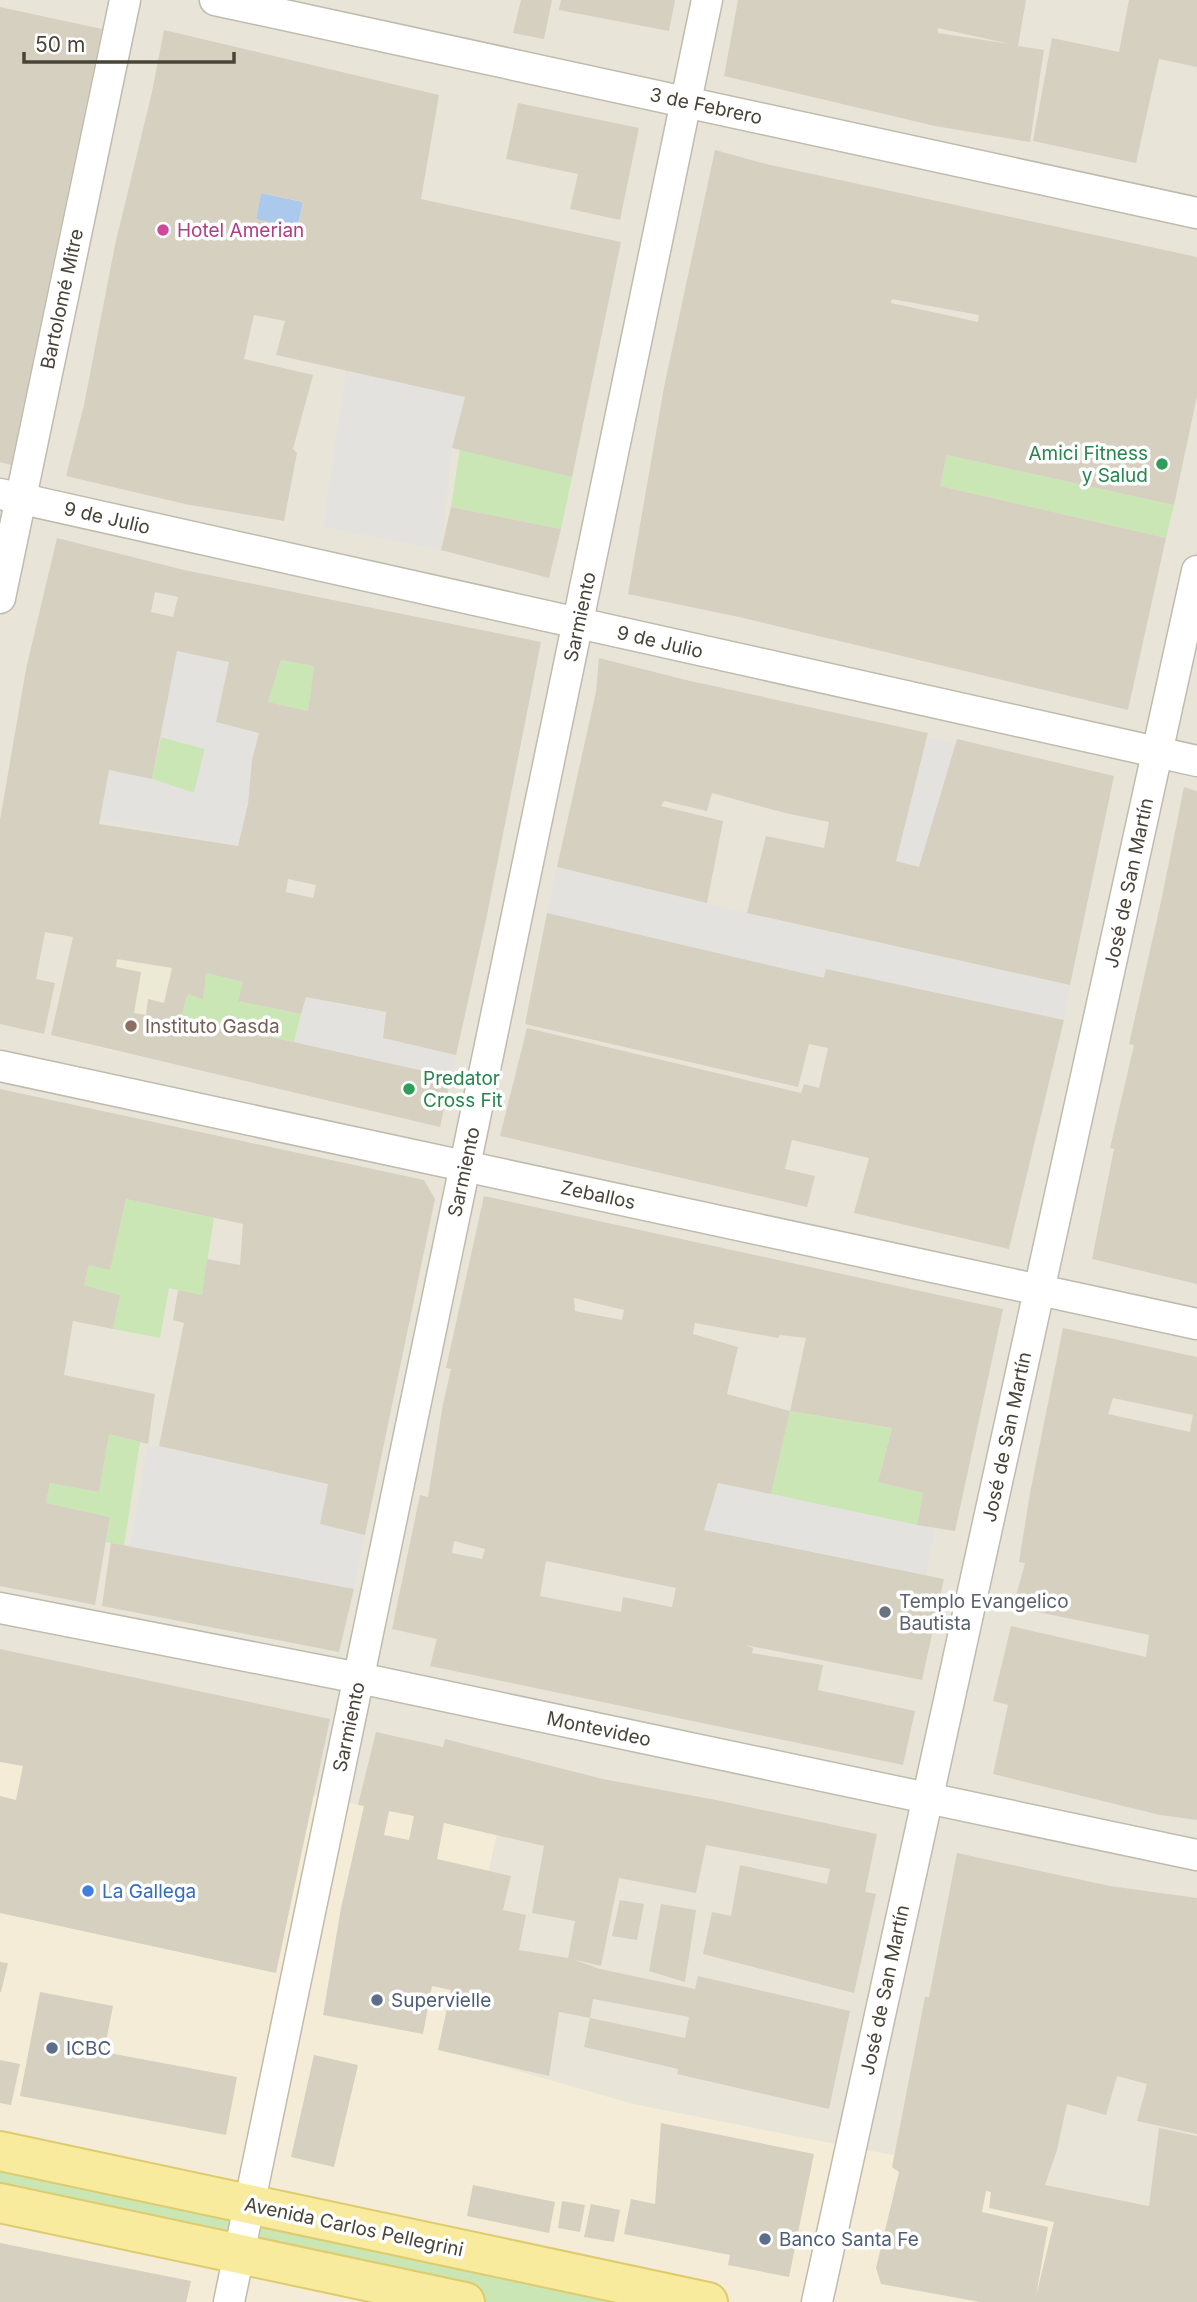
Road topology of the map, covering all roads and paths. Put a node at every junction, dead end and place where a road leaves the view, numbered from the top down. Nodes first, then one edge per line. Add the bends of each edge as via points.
1 (125, 0) edge
2 (215, 0) edge
3 (707, 0) edge
4 (686, 102) junction
5 (1197, 213) edge
6 (10, 497) edge
7 (1197, 571) edge
8 (0, 598) edge
9 (578, 623) junction
10 (1157, 752) junction
11 (1197, 761) edge
12 (0, 1066) edge
13 (465, 1167) junction
14 (1039, 1290) junction
15 (1197, 1324) edge
16 (0, 1608) edge
17 (359, 1678) junction
18 (927, 1798) junction
19 (1197, 1855) edge
20 (0, 2151) edge
21 (0, 2203) edge
22 (250, 2204) junction
23 (239, 2254) junction
24 (229, 2302) edge
25 (465, 2302) edge
26 (708, 2302) edge
27 (817, 2302) edge

1 - 6 street, Bartolomé Mitre
2 - 4 street, 3 de Febrero
3 - 4 street, Sarmiento
4 - 5 street, 3 de Febrero
4 - 9 street, Sarmiento
6 - 8 street, Bartolomé Mitre
6 - 9 street, 9 de Julio
7 - 10 street, José de San Martín
9 - 10 street, 9 de Julio
9 - 13 street, Sarmiento
10 - 11 street, 9 de Julio
10 - 14 street, José de San Martín
12 - 13 street, Zeballos
13 - 14 street, Zeballos
13 - 17 street, Sarmiento
14 - 15 street, Zeballos
14 - 18 street, José de San Martín
16 - 17 street, Montevideo
17 - 18 street, Montevideo
17 - 22 street, Sarmiento
18 - 19 street, Montevideo
18 - 27 street, José de San Martín
20 - 22 main road, Avenida Carlos Pellegrini
21 - 23 main road
22 - 23 street, Sarmiento
22 - 26 main road, Avenida Carlos Pellegrini
23 - 24 street, Sarmiento
23 - 25 main road

